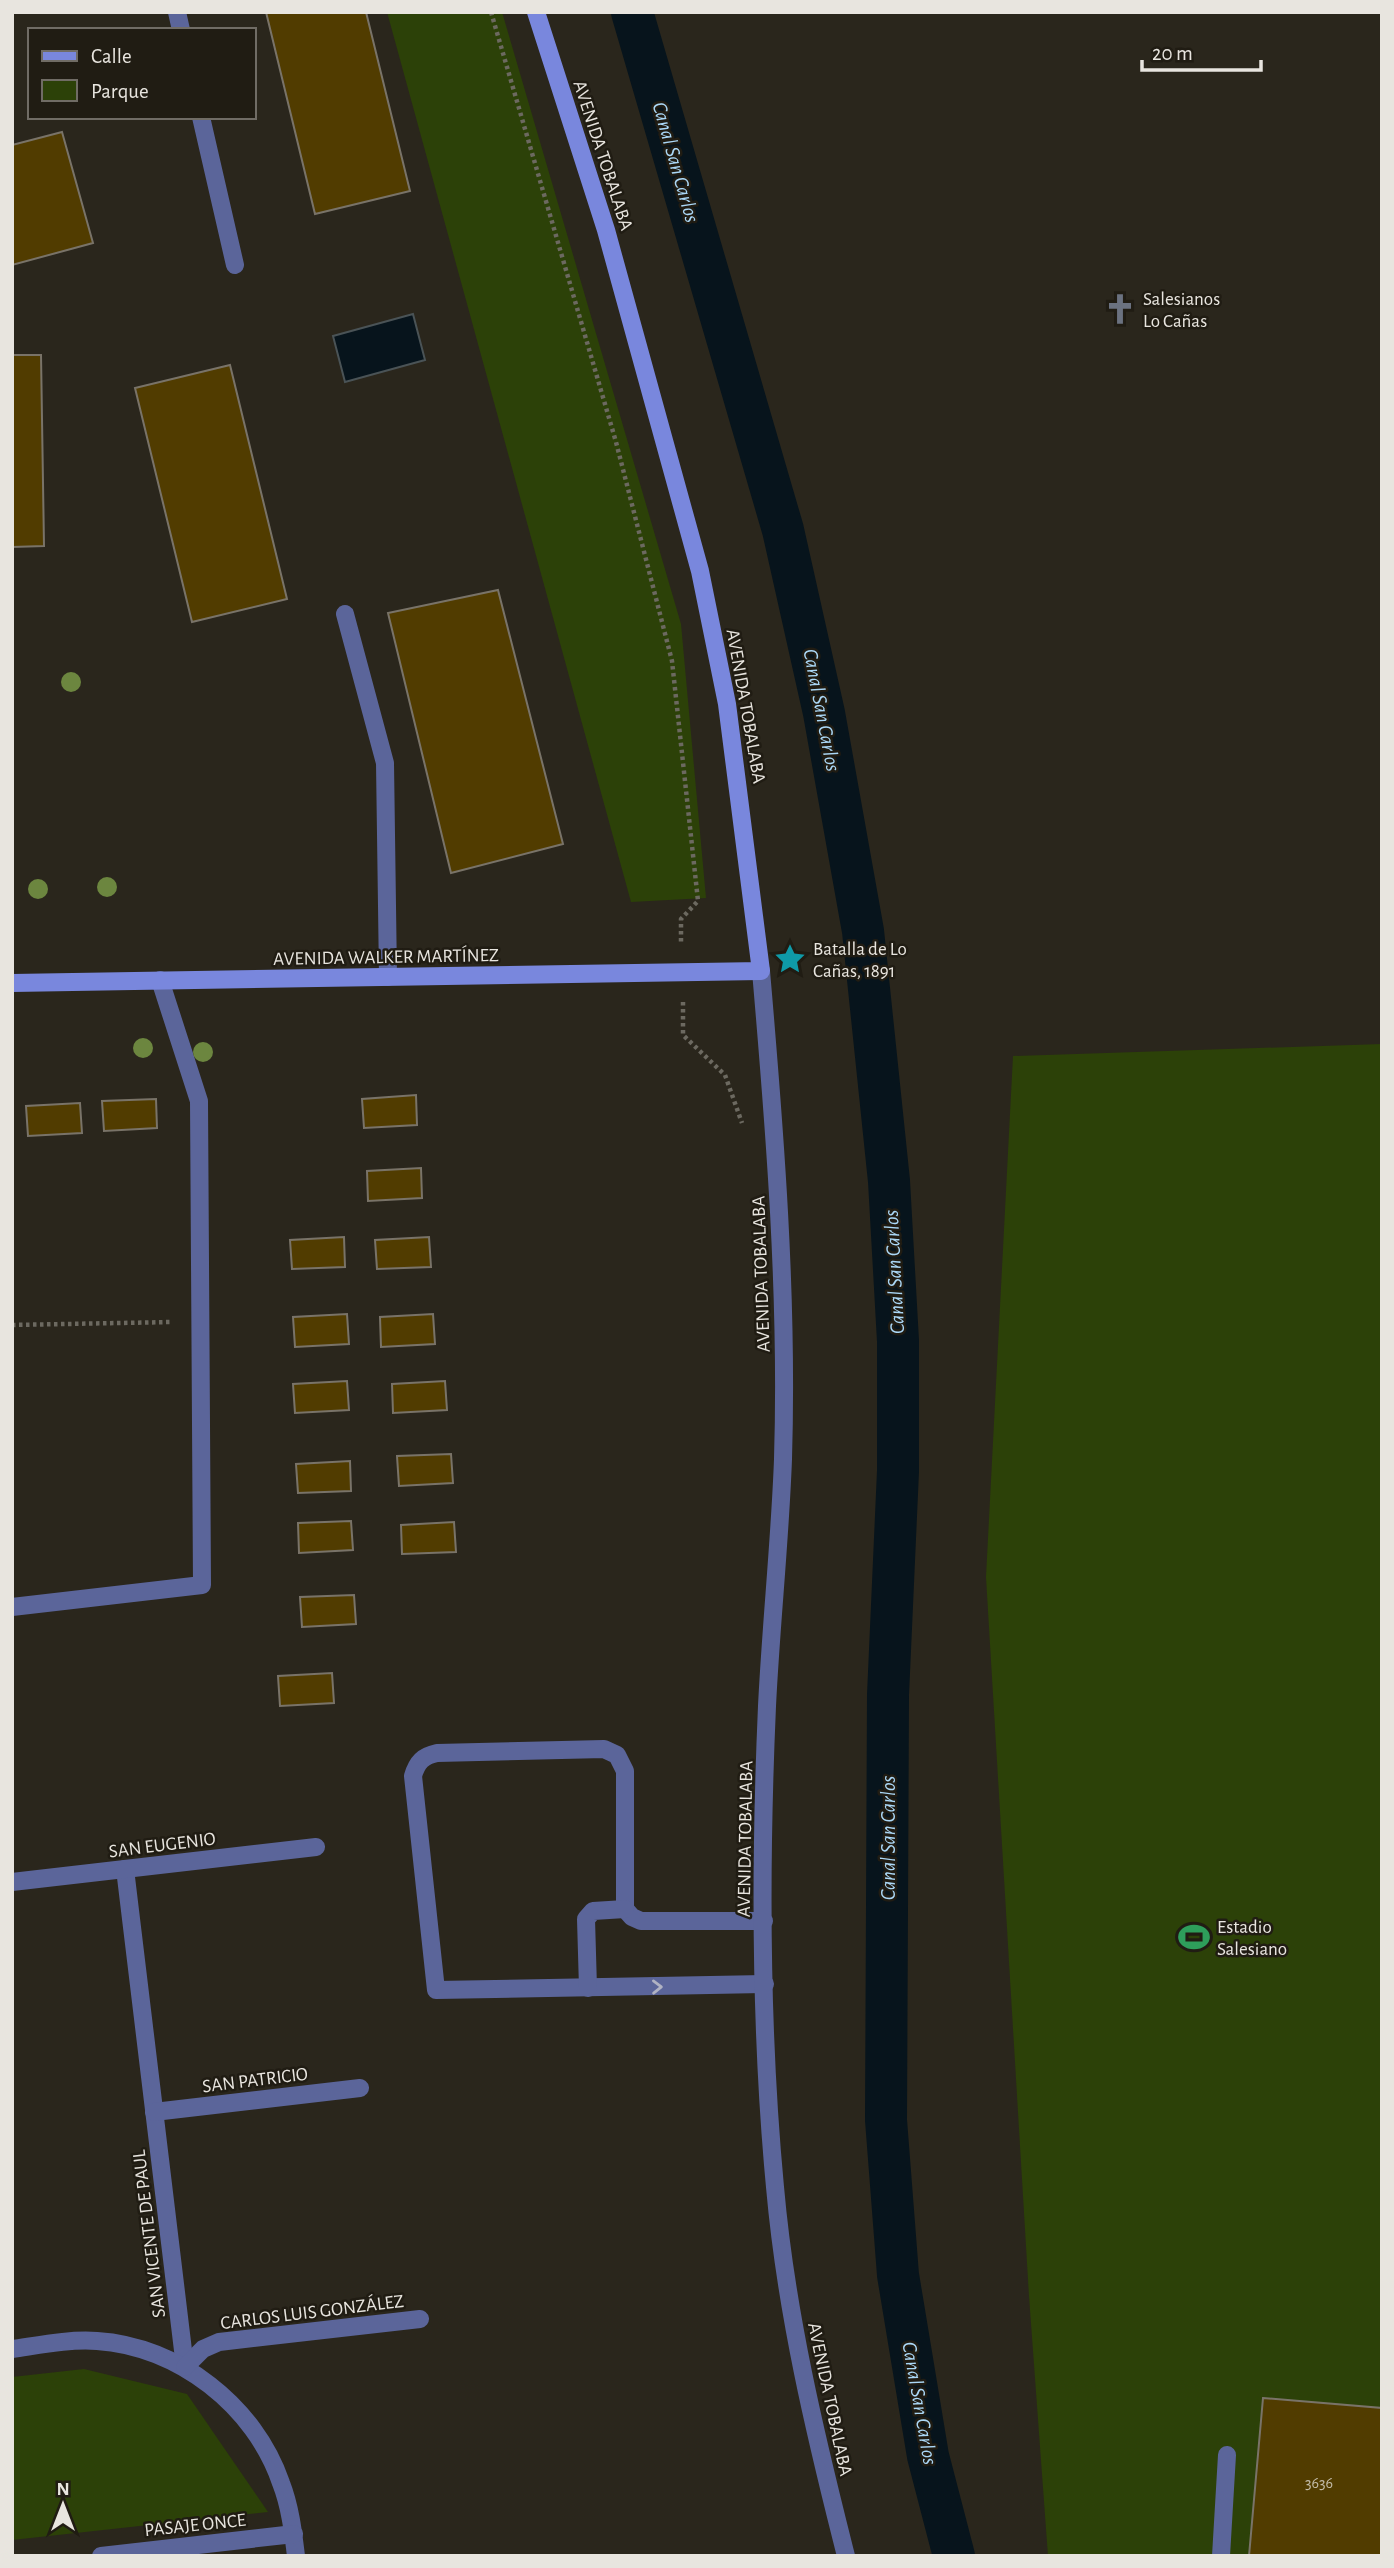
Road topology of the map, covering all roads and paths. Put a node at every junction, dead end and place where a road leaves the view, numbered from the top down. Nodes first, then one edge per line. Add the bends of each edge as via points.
1 (491, 12) edge
2 (536, 12) edge
3 (201, 119) edge
4 (235, 265) dead end
5 (345, 614) dead end
6 (761, 971) junction
7 (682, 972) junction
8 (388, 977) junction
9 (160, 980) junction
10 (12, 983) edge
11 (746, 1135) dead end
12 (201, 1322) junction
13 (12, 1325) edge
14 (12, 1606) edge
15 (316, 1847) dead end
16 (125, 1869) junction
17 (12, 1882) edge
18 (625, 1909) junction
19 (764, 1921) junction
20 (765, 1984) junction
21 (588, 1987) junction
22 (360, 2088) dead end
23 (154, 2112) junction
24 (420, 2319) dead end
25 (12, 2348) edge
26 (185, 2367) junction
27 (1227, 2455) dead end
28 (294, 2534) junction
29 (101, 2556) edge
30 (296, 2556) edge
31 (846, 2556) edge
32 (1221, 2556) edge

1 - 7 path via 616,442 671,661 698,901 681,919
2 - 6 main road, AVENIDA TOBALABA via 606,230 700,572 727,704
3 - 4 street
5 - 8 street via 385,763
6 - 7 main road, AVENIDA WALKER MARTÍNEZ
6 - 19 street, AVENIDA TOBALABA via 780,1215 784,1375 780,1538 767,1706
7 - 8 main road, AVENIDA WALKER MARTÍNEZ
7 - 11 path via 683,1035 725,1075
8 - 9 main road, AVENIDA WALKER MARTÍNEZ
9 - 10 main road, AVENIDA WALKER MARTÍNEZ
9 - 12 street via 199,1101
12 - 13 path
12 - 14 street via 202,1586
15 - 16 street, SAN EUGENIO
16 - 17 street, SAN EUGENIO
16 - 23 street, SAN VICENTE DE PAUL
18 - 19 street via 641,1921
18 - 21 street via 593,1912 586,1919
18 - 21 street via 625,1771 617,1755 604,1749 437,1753 421,1759 413,1776 436,1990
19 - 20 street, AVENIDA TOBALABA
21 -> 20 street
20 - 31 street, AVENIDA TOBALABA via 770,2124 781,2247 811,2416
22 - 23 street, SAN PATRICIO
23 - 26 street, SAN VICENTE DE PAUL
24 - 26 street, CARLOS LUIS GONZÁLEZ via 219,2342 203,2349
25 - 26 street via 107,2342 141,2349
26 - 28 street via 235,2407 256,2433 281,2481
27 - 32 street
28 - 29 street, PASAJE ONCE
28 - 30 street

